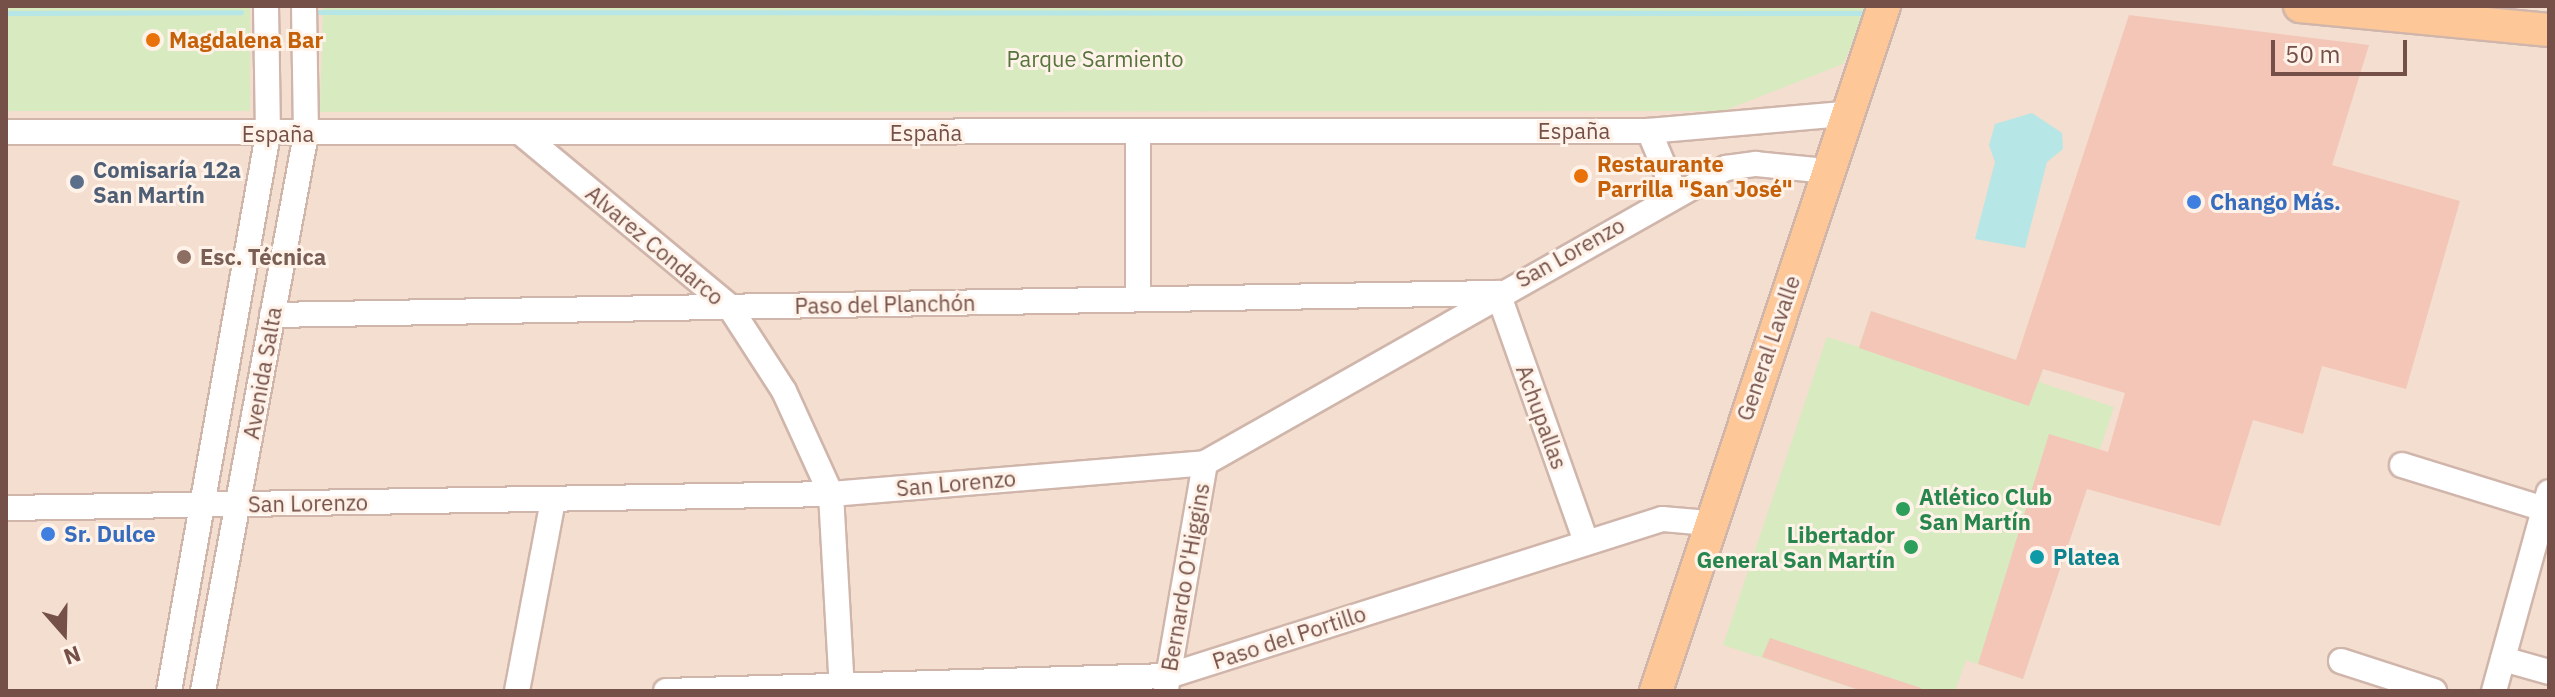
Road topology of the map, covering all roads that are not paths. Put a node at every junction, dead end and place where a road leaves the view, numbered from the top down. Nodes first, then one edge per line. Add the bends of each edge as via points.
1 (266, 6) edge
2 (304, 6) edge
3 (1884, 6) edge
4 (2300, 6) edge
5 (2502, 6) edge
6 (2549, 11) edge
7 (2549, 30) edge
8 (1845, 114) junction
9 (1649, 131) junction
10 (6, 132) edge
11 (1138, 133) junction
12 (268, 134) junction
13 (306, 134) junction
14 (522, 134) junction
15 (1827, 171) junction
16 (1675, 193) junction
17 (1498, 293) junction
18 (1138, 299) junction
19 (729, 306) junction
20 (272, 315) junction
21 (1205, 463) junction
22 (2402, 465) dead end
23 (831, 494) junction
24 (553, 500) junction
25 (2547, 501) edge
26 (237, 504) junction
27 (203, 505) junction
28 (6, 508) edge
29 (1709, 523) junction
30 (1586, 542) junction
31 (2503, 659) junction
32 (2341, 661) dead end
33 (2549, 672) edge
34 (1167, 684) edge
35 (843, 688) edge
36 (169, 691) edge
37 (203, 691) edge
38 (517, 691) edge
39 (666, 691) edge
40 (1656, 691) edge
41 (2434, 691) edge
42 (2494, 691) edge

1 - 12 street, Avenida Salta
2 - 13 street, Avenida Salta
3 - 8 main road, General Lavalle
4 - 7 main road
5 - 6 main road
8 - 9 street, España
8 - 15 main road, General Lavalle
9 - 11 street, España
9 - 16 street
10 - 12 street, España
11 - 14 street, España
11 - 18 street
12 - 13 street, España
12 - 27 street, Avenida Salta
13 - 14 street, España
13 - 20 street, Avenida Salta
14 - 19 street, Alvarez Condarco
15 - 16 street, San Lorenzo via 1756,164 1726,168
15 - 29 main road, General Lavalle
16 - 17 street, San Lorenzo
17 - 18 street, Paso del Planchón
17 - 21 street, San Lorenzo
17 - 30 street, Achupallas
18 - 19 street, Paso del Planchón
19 - 20 street, Paso del Planchón
19 - 23 street, Alvarez Condarco via 784,391
20 - 26 street, Avenida Salta
21 - 23 street, San Lorenzo
21 - 34 street, Bernardo O'Higgins
22 - 25 street
23 - 24 street, San Lorenzo
23 - 35 street, Alvarez Condarco
24 - 26 street, San Lorenzo
24 - 38 street
25 - 31 street
26 - 27 street, San Lorenzo
26 - 37 street, Avenida Salta
27 - 28 street, San Lorenzo
27 - 36 street, Avenida Salta
29 - 30 street, Paso del Portillo via 1662,519
29 - 40 main road, General Lavalle
30 - 34 street, Paso del Portillo
31 - 33 street
31 - 42 street
32 - 41 street
34 - 35 street, Paso del Portillo
35 - 39 street, Paso del Portillo

